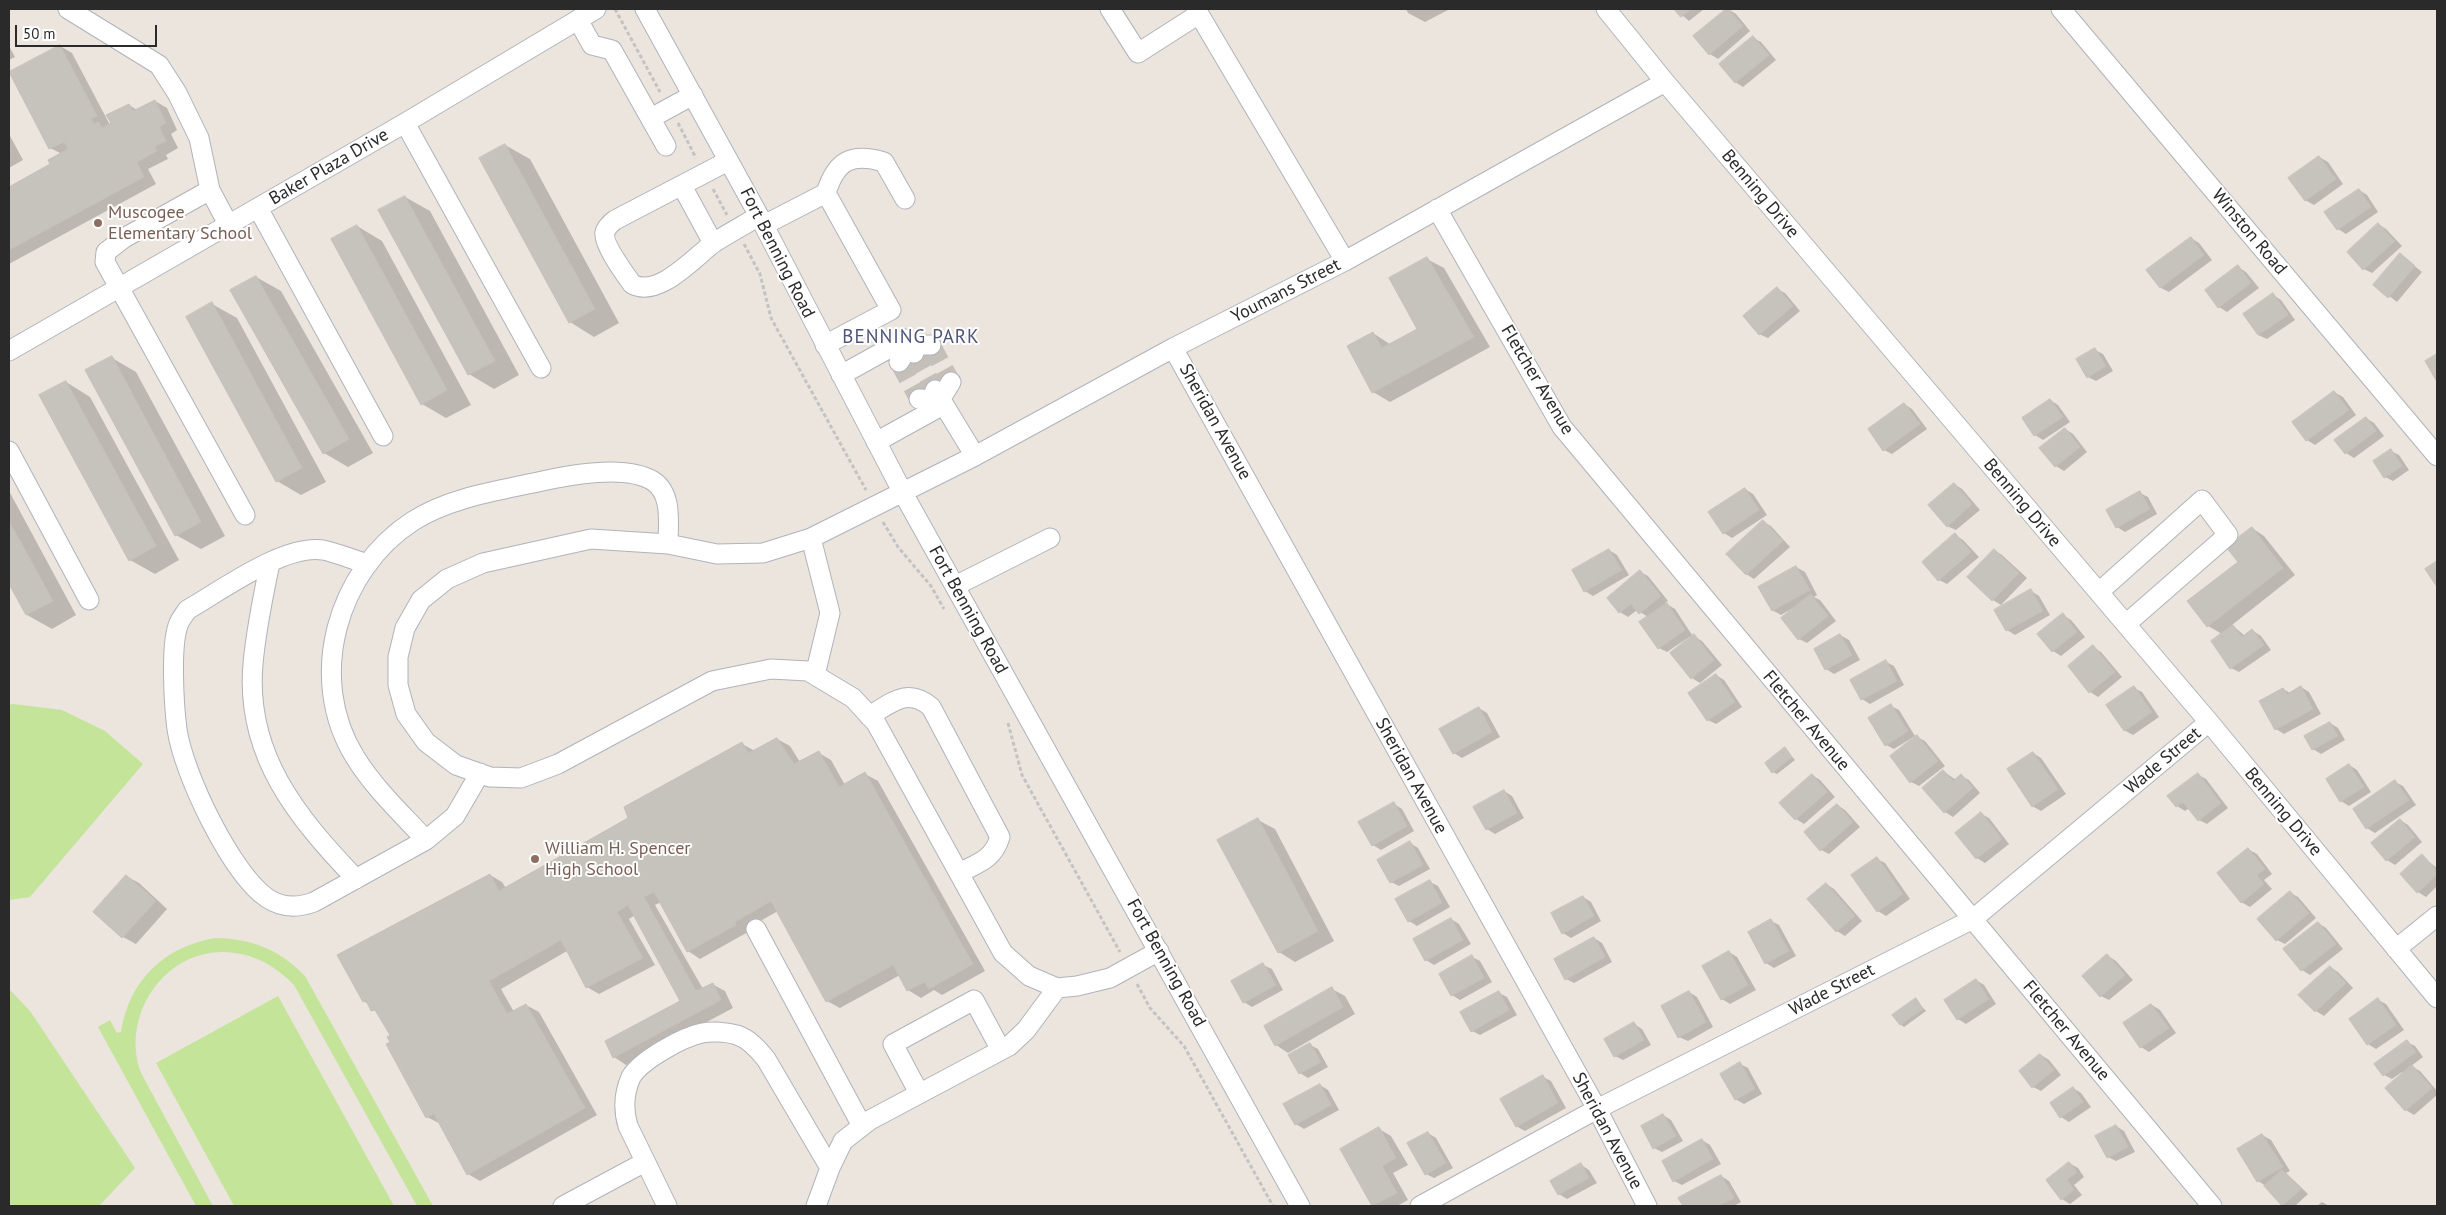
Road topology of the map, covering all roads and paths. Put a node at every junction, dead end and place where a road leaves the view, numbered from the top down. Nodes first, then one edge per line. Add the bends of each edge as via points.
1 (68, 9) edge
2 (596, 9) edge
3 (615, 9) edge
4 (646, 9) edge
5 (1110, 9) edge
6 (1606, 9) edge
7 (2062, 9) edge
8 (1197, 11) edge
9 (578, 20) junction
10 (1665, 82) junction
11 (693, 95) junction
12 (669, 108) junction
13 (651, 118) junction
14 (405, 123) junction
15 (666, 146) dead end
16 (728, 161) junction
17 (705, 174) junction
18 (682, 186) junction
19 (210, 190) junction
20 (826, 193) junction
21 (905, 199) dead end
22 (258, 208) junction
23 (1437, 209) junction
24 (761, 221) junction
25 (228, 224) junction
26 (736, 230) junction
27 (713, 243) junction
28 (1345, 261) junction
29 (119, 286) junction
30 (825, 345) junction
31 (1173, 348) junction
32 (9, 351) edge
33 (913, 351) tunnel mouth
34 (541, 368) dead end
35 (841, 375) junction
36 (383, 436) dead end
37 (876, 442) junction
38 (9, 450) edge
39 (975, 456) junction
40 (2437, 456) edge
41 (903, 492) junction
42 (874, 507) junction
43 (245, 515) dead end
44 (811, 538) junction
45 (1050, 538) dead end
46 (668, 544) junction
47 (270, 563) junction
48 (368, 564) junction
49 (955, 586) junction
50 (2099, 592) junction
51 (90, 600) dead end
52 (945, 611) dead end
53 (2126, 624) junction
54 (815, 675) junction
55 (869, 716) junction
56 (1007, 720) dead end
57 (2209, 722) junction
58 (480, 773) junction
59 (426, 840) junction
60 (959, 873) junction
61 (356, 879) junction
62 (2437, 916) edge
63 (1973, 919) junction
64 (756, 929) dead end
65 (2396, 949) junction
66 (1159, 951) junction
67 (1129, 968) junction
68 (1057, 988) junction
69 (2437, 998) edge
70 (1001, 1050) junction
71 (920, 1093) junction
72 (1596, 1109) junction
73 (862, 1126) junction
74 (645, 1162) junction
75 (830, 1168) junction
76 (563, 1206) edge
77 (668, 1206) edge
78 (816, 1206) edge
79 (1272, 1206) edge
80 (1300, 1206) edge
81 (1420, 1206) edge
82 (1647, 1206) edge
83 (2212, 1206) edge

1 - 19 street via 159,65 199,138
2 - 9 street, Baker Plaza Drive
3 - 12 path
4 - 11 street, Fort Benning Road
5 - 8 street via 1138,53
6 - 10 street, Benning Drive
7 - 40 street, Winston Road
8 - 28 street
9 - 13 street via 592,45 612,50
9 - 14 street, Baker Plaza Drive
10 - 23 street, Youmans Street
10 - 50 street, Benning Drive
11 - 12 street
11 - 16 street, Fort Benning Road
12 - 13 street
12 - 17 path
13 - 15 street
14 - 22 street, Baker Plaza Drive
14 - 34 street
16 - 17 street
16 - 24 street, Fort Benning Road
17 - 18 street
17 - 26 path
18 - 27 street
18 - 27 street via 609,224 605,232 606,241 632,284 642,288 651,287 679,272
19 - 25 street
19 - 29 street via 124,238 106,252 105,262
20 - 21 street via 832,174 842,163 862,158 884,162
20 - 24 street
20 - 30 street via 892,310
22 - 25 street, Baker Plaza Drive
22 - 36 street
23 - 28 street, Youmans Street
23 - 63 street, Fletcher Avenue via 1562,427
24 - 26 street
24 - 30 street, Fort Benning Road
25 - 29 street, Baker Plaza Drive
26 - 27 street
26 - 42 path via 760,274 771,318
28 - 31 street, Youmans Street
29 - 32 street, Baker Plaza Drive
29 - 43 street
30 - 35 street, Fort Benning Road
31 - 39 street, Youmans Street
31 - 72 street, Sheridan Avenue
33 - 35 street via 906,338
35 - 37 street, Fort Benning Road
37 - 39 street via 938,395
37 - 41 street, Fort Benning Road
38 - 51 street
39 - 41 street, Youmans Street
41 - 42 street, Youmans Street
41 - 49 street, Fort Benning Road
42 - 44 street, Youmans Street
42 - 52 path via 898,547 922,574
44 - 46 street, Youmans Street via 763,553 717,554
44 - 54 street via 830,612
45 - 49 street
46 - 48 street via 668,505 654,482 639,475 570,475 448,503 412,521 376,551
46 - 58 street, Youmans Street via 591,539 483,563 447,579 421,600 405,628 398,657 398,685 406,714 426,742 456,765
47 - 48 street via 284,555 316,550
47 - 61 street via 253,665 253,701 260,739 277,781 301,816
47 - 61 street via 187,610 179,623 175,642 175,690 178,730 186,764 235,861 255,888 269,899 299,907
48 - 59 street via 349,592 333,638 330,675 338,722 355,757
49 - 66 street, Fort Benning Road
50 - 53 street, Benning Drive
50 - 53 street via 2202,500 2228,535
53 - 57 street, Benning Drive
54 - 55 street, Youmans Street via 853,698
54 - 58 street, Youmans Street via 808,671 771,669 712,681 558,764 521,778 490,777
55 - 60 street, Youmans Street
55 - 60 street via 907,697 919,698 930,707 1000,837 992,855
56 - 67 path via 1022,775
57 - 63 street, Wade Street
57 - 65 street, Benning Drive
58 - 59 street via 455,816
59 - 61 street
60 - 68 street, Youmans Street via 1003,953 1029,976
62 - 65 street
63 - 72 street, Wade Street
63 - 83 street, Fletcher Avenue
64 - 73 street
65 - 69 street, Benning Drive
66 - 67 street
66 - 80 street, Fort Benning Road
67 - 68 street via 1110,978
67 - 79 path via 1150,1008 1184,1046
68 - 70 street via 1026,1030
70 - 71 street
70 - 71 street via 974,1000 893,1044
71 - 73 street
72 - 81 street, Wade Street
72 - 82 street, Sheridan Avenue
73 - 75 street via 843,1141
74 - 75 street via 624,1114 632,1076 647,1060 688,1038 721,1032 737,1035 754,1045 766,1059
74 - 76 street
74 - 77 street
75 - 78 street

